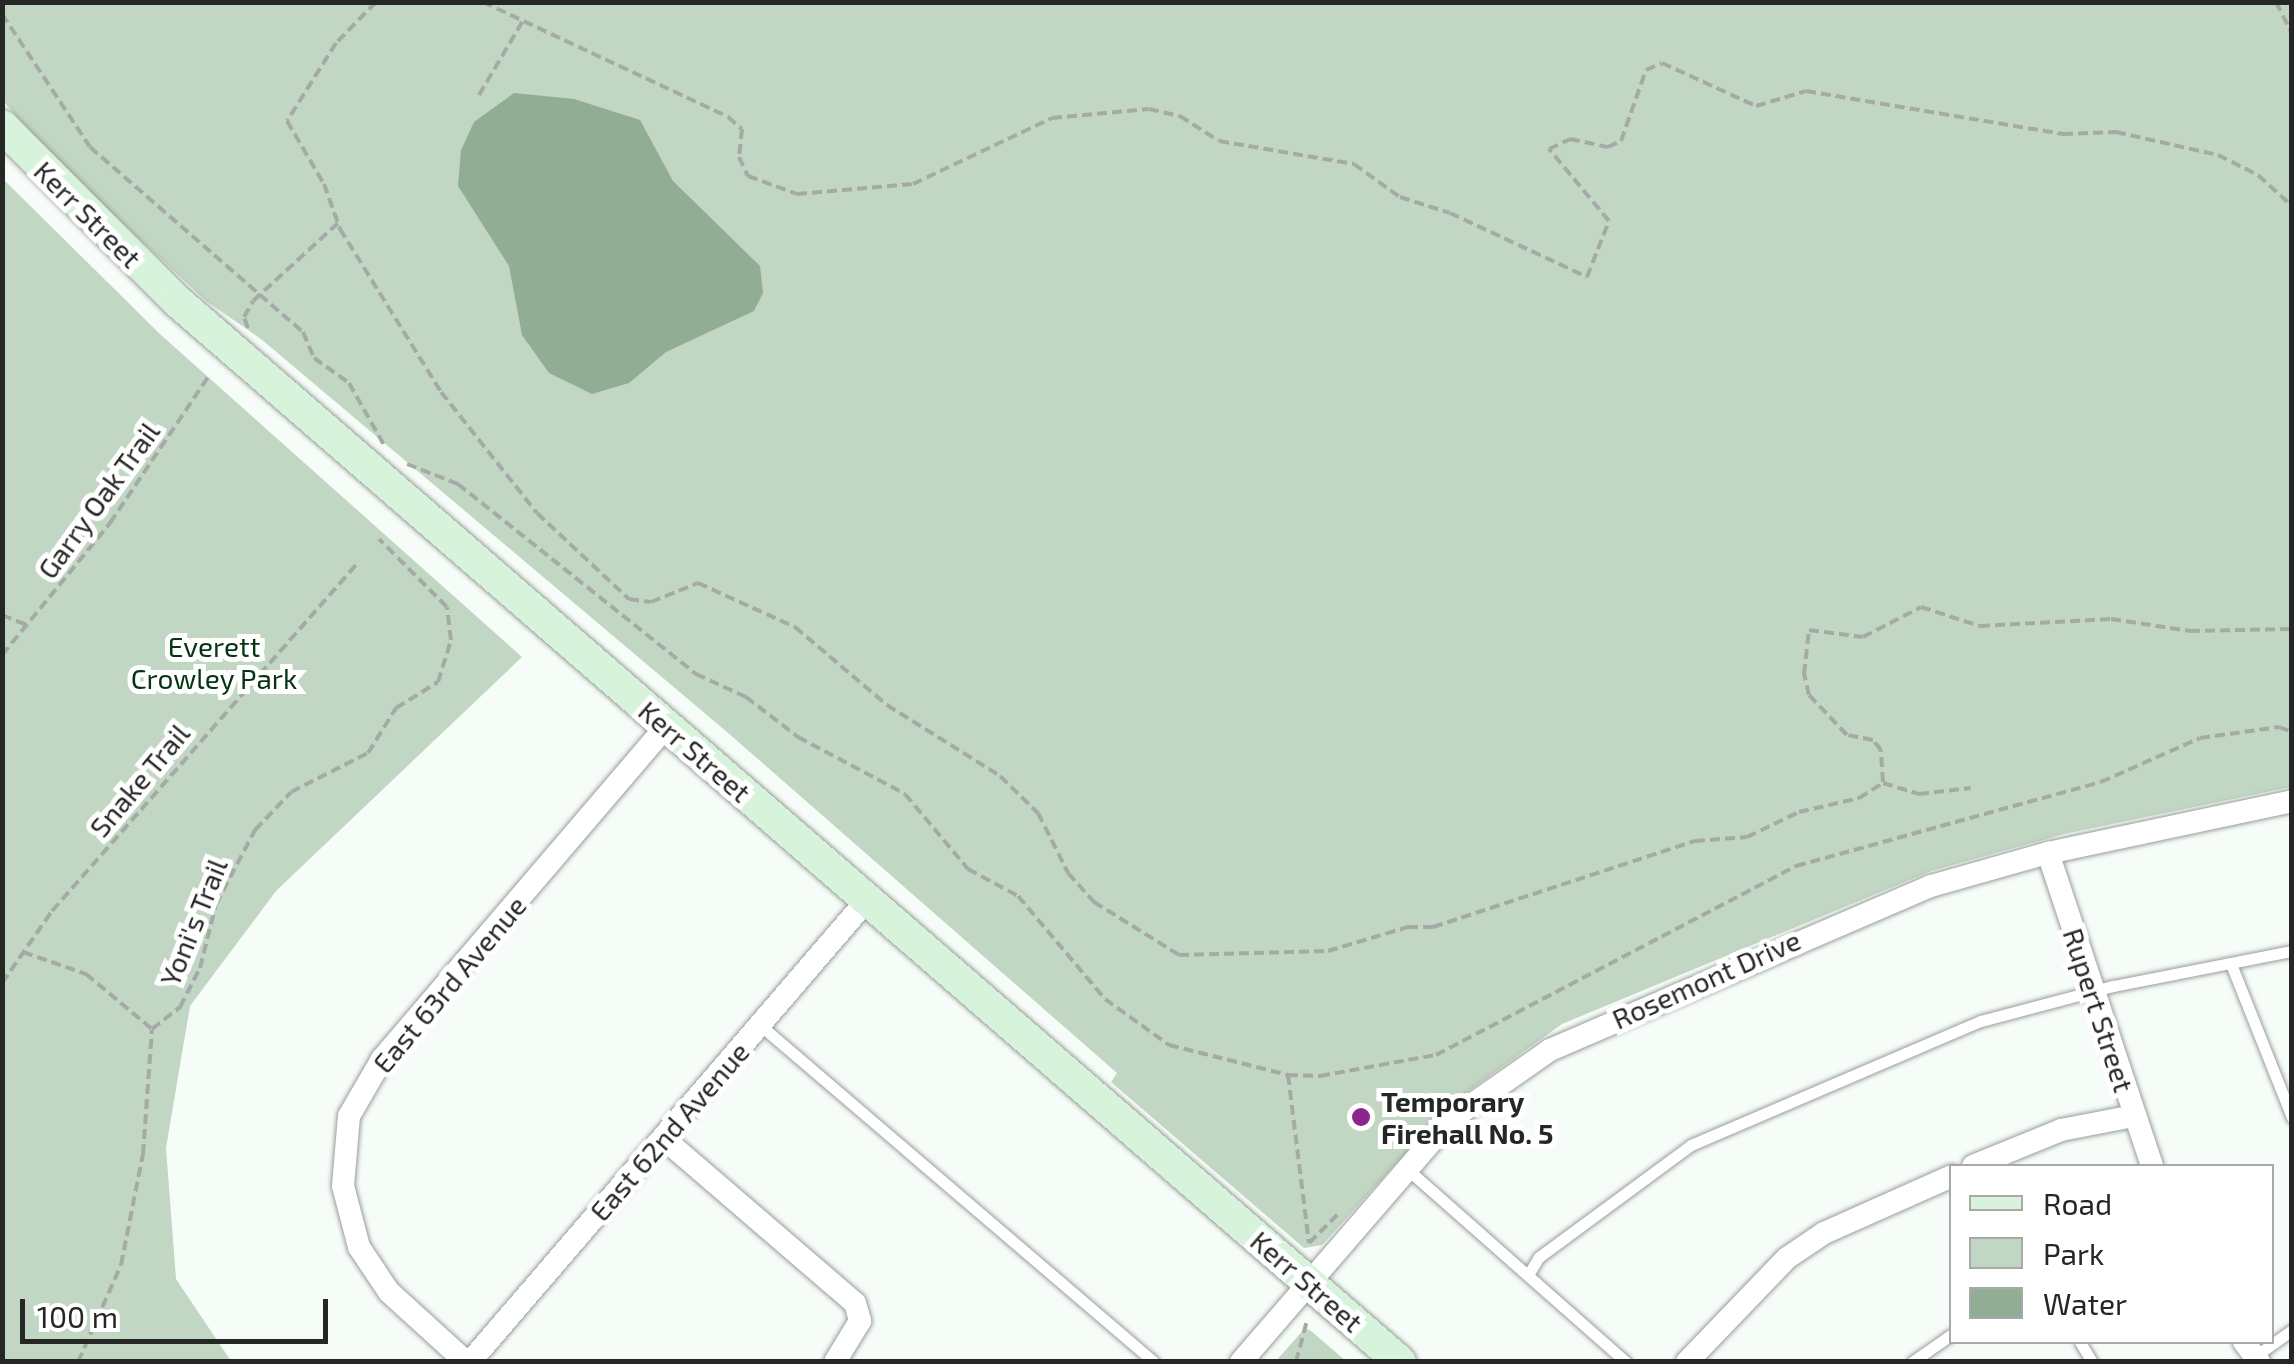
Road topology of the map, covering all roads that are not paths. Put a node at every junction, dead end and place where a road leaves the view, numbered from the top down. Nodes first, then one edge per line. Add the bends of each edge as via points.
1 (2, 126) edge
2 (666, 726) junction
3 (2292, 801) edge
4 (2048, 852) junction
5 (867, 900) junction
6 (2292, 952) edge
7 (2231, 964) junction
8 (2093, 991) junction
9 (760, 1025) junction
10 (2134, 1116) junction
11 (2292, 1117) edge
12 (663, 1138) junction
13 (2001, 1161) edge
14 (2151, 1164) edge
15 (1406, 1168) junction
16 (1949, 1177) edge
17 (1528, 1275) junction
18 (1308, 1281) junction
19 (1949, 1336) edge
20 (468, 1362) edge
21 (835, 1362) edge
22 (1154, 1362) edge
23 (1241, 1362) edge
24 (1400, 1362) edge
25 (1626, 1362) edge
26 (1687, 1362) edge
27 (1912, 1362) edge

1 - 2 street, Kerr Street via 176,300
2 - 5 street, Kerr Street
2 - 20 street, East 63rd Avenue via 382,1059 349,1116 342,1186 359,1247 389,1292
3 - 4 street, Rosemont Drive
4 - 8 street, Rupert Street
4 - 15 street, Rosemont Drive via 1864,911 1582,1034 1512,1072 1450,1120
5 - 9 street, East 62nd Avenue
5 - 18 street, Kerr Street
6 - 7 lane
7 - 8 lane
7 - 11 lane
8 - 10 street, Rupert Street
8 - 17 lane via 1981,1022 1692,1145 1539,1257
9 - 12 street, East 62nd Avenue
9 - 22 lane
10 - 13 street via 2061,1130
10 - 14 street, Rupert Street
12 - 20 street, East 62nd Avenue
12 - 21 street via 854,1303 860,1321
15 - 17 lane
15 - 18 street, Rosemont Drive
16 - 26 street via 1824,1233 1787,1258
17 - 25 lane
18 - 23 street, Rosemont Drive
18 - 24 street, Kerr Street
19 - 27 lane

